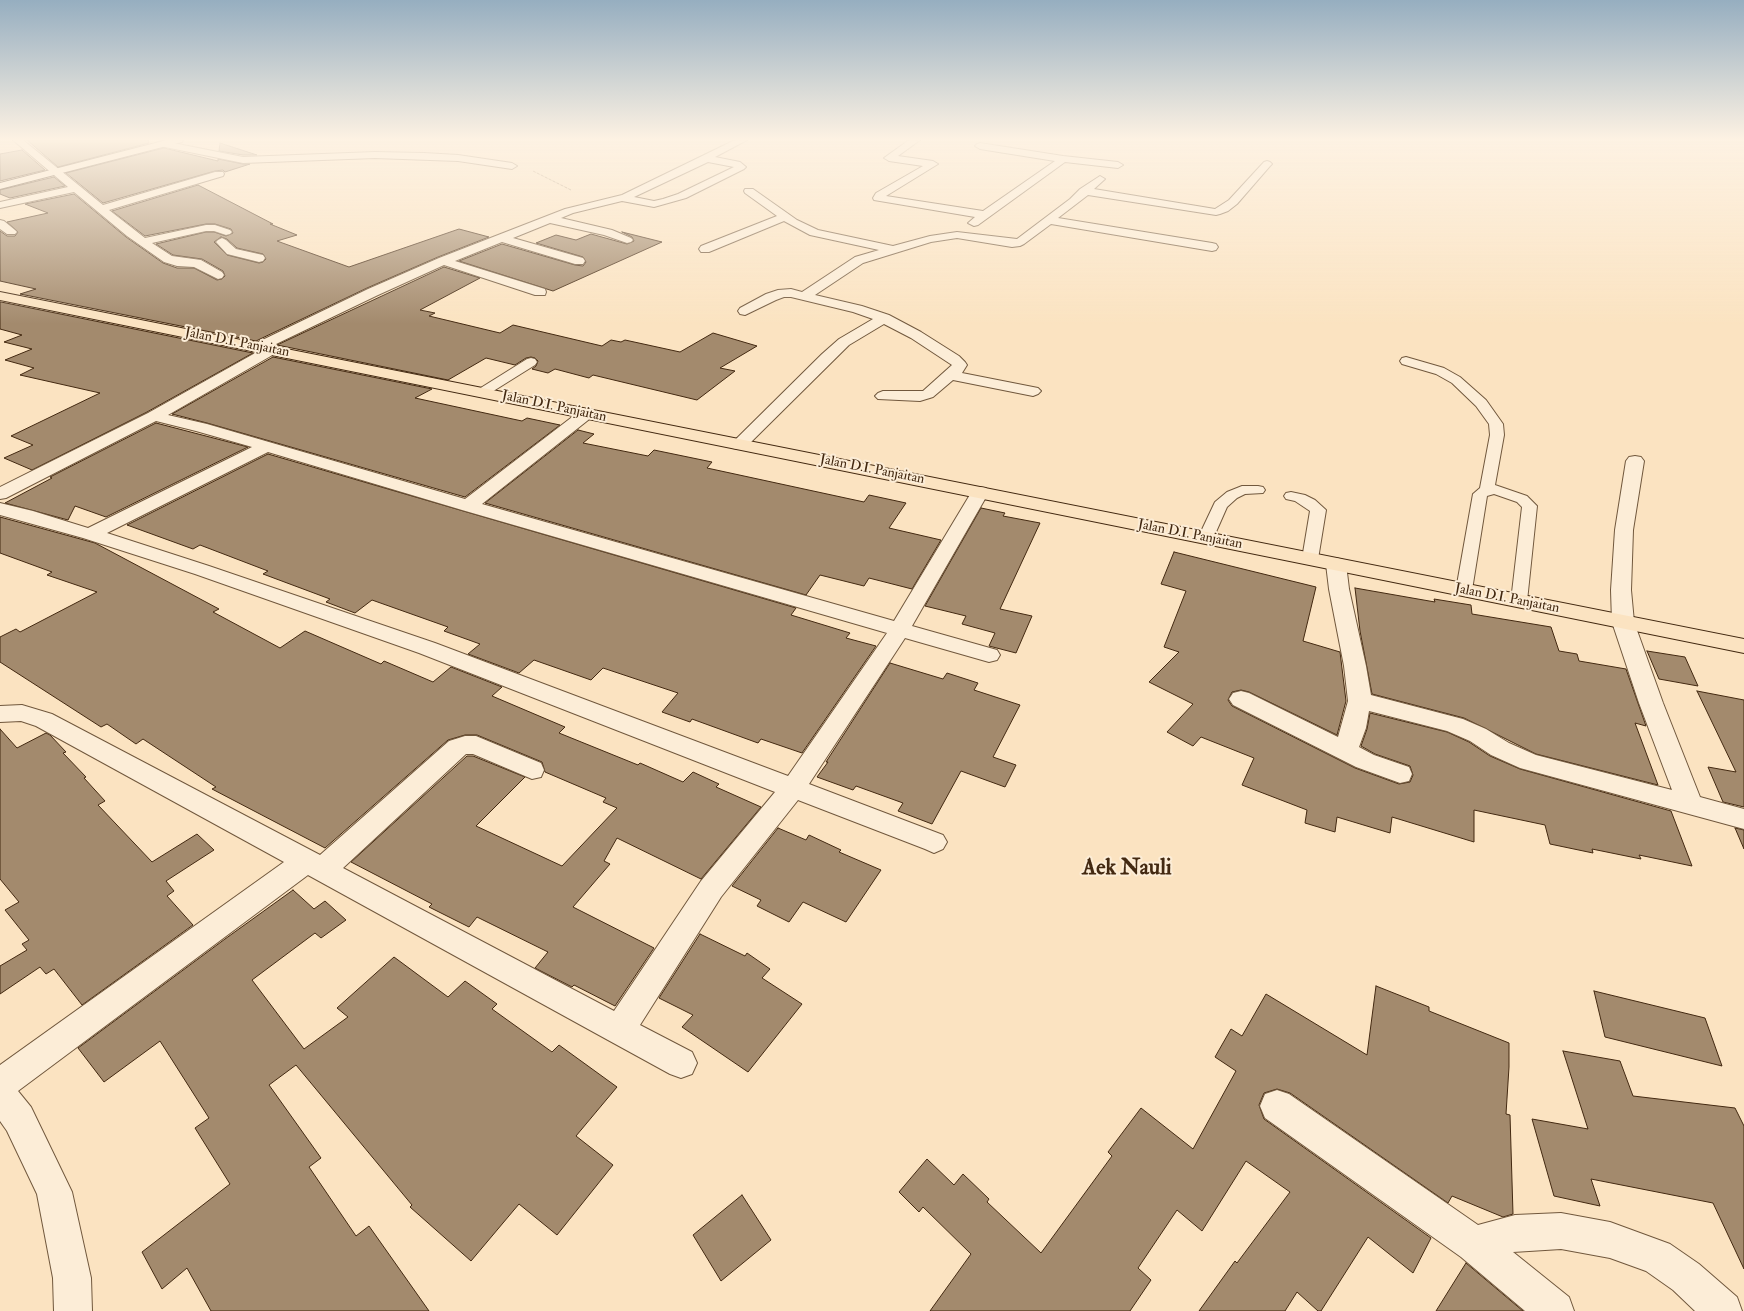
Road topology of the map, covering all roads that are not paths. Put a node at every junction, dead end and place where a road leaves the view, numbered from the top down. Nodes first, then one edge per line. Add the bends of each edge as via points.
1 (18, 201) edge
2 (91, 201) edge
3 (130, 201) edge
4 (613, 201) edge
5 (641, 201) edge
6 (667, 201) edge
7 (763, 201) edge
8 (898, 201) edge
9 (1004, 201) edge
10 (1074, 201) edge
11 (1148, 201) edge
12 (1234, 201) edge
13 (0, 205) edge
14 (101, 210) junction
15 (985, 215) junction
16 (784, 217) junction
17 (549, 219) junction
18 (1048, 220) junction
19 (0, 223) edge
20 (11, 232) dead end
21 (957, 235) junction
22 (502, 238) junction
23 (627, 240) dead end
24 (142, 242) junction
25 (1212, 247) dead end
26 (705, 249) dead end
27 (891, 249) junction
28 (231, 251) junction
29 (259, 258) dead end
30 (443, 261) junction
31 (579, 261) dead end
32 (194, 262) junction
33 (218, 275) dead end
34 (540, 292) dead end
35 (0, 296) edge
36 (805, 296) junction
37 (746, 310) dead end
38 (884, 318) junction
39 (264, 349) junction
40 (1406, 361) dead end
41 (530, 362) dead end
42 (950, 375) junction
43 (1033, 391) dead end
44 (483, 392) junction
45 (883, 396) dead end
46 (586, 414) junction
47 (154, 416) junction
48 (739, 444) junction
49 (266, 447) junction
50 (1634, 461) dead end
51 (1258, 490) dead end
52 (1487, 490) junction
53 (980, 492) junction
54 (0, 494) edge
55 (1291, 496) dead end
56 (468, 506) junction
57 (0, 509) edge
58 (90, 534) junction
59 (1206, 538) junction
60 (1310, 559) junction
61 (1336, 564) junction
62 (1464, 590) junction
63 (1519, 601) junction
64 (1623, 622) junction
65 (900, 629) junction
66 (1744, 646) edge
67 (988, 655) dead end
68 (1241, 699) dead end
69 (1360, 701) junction
70 (0, 714) edge
71 (1345, 751) junction
72 (532, 770) dead end
73 (1400, 774) dead end
74 (793, 788) junction
75 (1690, 804) junction
76 (1744, 819) edge
77 (934, 842) dead end
78 (314, 866) junction
79 (619, 1030) junction
80 (681, 1063) dead end
81 (0, 1084) edge
82 (0, 1094) edge
83 (1277, 1106) dead end
84 (1474, 1244) junction
85 (73, 1311) edge
86 (1555, 1311) edge
87 (1723, 1311) edge

1 - 13 street
2 - 14 street
3 - 14 street
4 - 17 street via 579,208
5 - 6 street
7 - 16 street
8 - 15 street
9 - 15 street
10 - 18 street
11 - 12 street via 1216,212
14 - 24 street
15 - 21 street
16 - 26 street
16 - 27 street via 814,233
17 - 22 street
17 - 23 street via 608,232
18 - 21 street via 1017,242
18 - 25 street
19 - 20 street
21 - 27 street via 930,238
22 - 30 street
22 - 31 street
24 - 28 street via 206,228 219,229
24 - 32 street via 168,259
27 - 36 street via 849,265 826,284
28 - 29 street
28 - 32 street
30 - 34 street
30 - 39 street via 373,292
32 - 33 street
35 - 39 main road, Jalan D.I. Panjaitan
36 - 37 street via 779,294
36 - 38 street
38 - 42 street via 958,362 959,367
38 - 48 street via 839,347
39 - 44 main road, Jalan D.I. Panjaitan
39 - 47 street
40 - 52 lane via 1440,371 1456,380 1480,403 1496,424 1498,435
41 - 44 lane
42 - 43 street
42 - 45 street via 928,394
44 - 46 main road, Jalan D.I. Panjaitan
46 - 48 main road, Jalan D.I. Panjaitan
46 - 56 street
47 - 49 street
47 - 54 street
48 - 53 main road, Jalan D.I. Panjaitan
49 - 56 street
49 - 58 street
50 - 64 street via 1624,530 1621,590
51 - 59 lane via 1242,490 1220,505
52 - 62 lane via 1480,494
52 - 63 lane via 1522,499 1530,506
53 - 59 main road, Jalan D.I. Panjaitan
53 - 65 street
55 - 60 lane via 1310,503 1318,510
56 - 65 street
57 - 58 street
58 - 74 street via 427,648
59 - 60 main road, Jalan D.I. Panjaitan
60 - 61 main road, Jalan D.I. Panjaitan
61 - 62 main road, Jalan D.I. Panjaitan
61 - 69 street
62 - 63 main road, Jalan D.I. Panjaitan
63 - 64 main road, Jalan D.I. Panjaitan
64 - 66 main road, Jalan D.I. Panjaitan
64 - 75 street
65 - 67 street
65 - 74 street
68 - 71 street
69 - 71 street via 1354,728
69 - 75 street via 1455,725 1529,762
70 - 78 street via 22,713 44,720
71 - 73 street
72 - 78 street via 476,745 458,747 412,789
74 - 77 street
74 - 79 street via 711,889
75 - 76 street
78 - 79 street
78 - 81 street
79 - 80 street
82 - 85 street via 19,1119 54,1192 72,1278
83 - 84 street
84 - 86 street
84 - 87 street via 1515,1232 1560,1231 1610,1240 1657,1257 1686,1278

